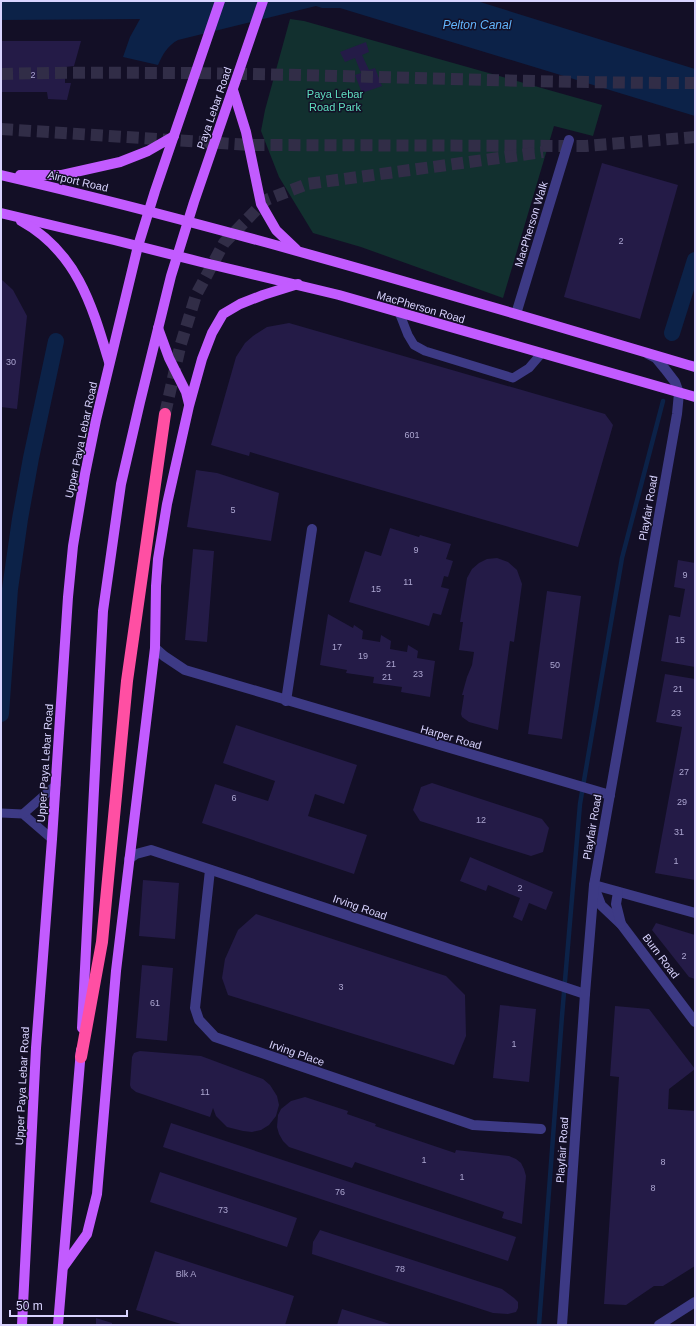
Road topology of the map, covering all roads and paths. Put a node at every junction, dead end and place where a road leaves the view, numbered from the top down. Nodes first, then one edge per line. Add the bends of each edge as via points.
1 (220, 1) edge
2 (263, 1) edge
3 (233, 90) junction
4 (174, 136) junction
5 (569, 140) dead end
6 (2, 175) edge
7 (149, 211) junction
8 (6, 214) edge
9 (188, 222) junction
10 (138, 246) junction
11 (297, 250) junction
12 (177, 256) junction
13 (298, 284) junction
14 (399, 312) junction
15 (516, 314) junction
16 (158, 328) junction
17 (644, 352) junction
18 (541, 354) junction
19 (109, 364) junction
20 (695, 367) edge
21 (679, 393) junction
22 (695, 397) edge
23 (189, 406) junction
24 (165, 414) tunnel mouth
25 (312, 529) dead end
26 (155, 648) junction
27 (286, 701) junction
28 (56, 785) junction
29 (610, 795) junction
30 (1, 813) edge
31 (22, 814) junction
32 (52, 839) junction
33 (129, 859) junction
34 (210, 870) junction
35 (594, 885) junction
36 (618, 892) junction
37 (695, 913) edge
38 (621, 924) junction
39 (584, 994) junction
40 (695, 1022) edge
41 (81, 1057) junction
42 (541, 1128) dead end
43 (64, 1266) junction
44 (695, 1302) edge
45 (22, 1325) edge
46 (58, 1325) edge
47 (562, 1325) edge
48 (659, 1325) edge

1 - 4 main road
2 - 3 main road, Paya Lebar Road
3 - 9 main road, Paya Lebar Road
3 - 11 main road via 246,132 261,204 276,230
4 - 6 main road via 148,151 120,162 77,172 62,175
4 - 7 main road
5 - 15 street, MacPherson Walk
6 - 7 main road, Airport Road
7 - 9 main road, MacPherson Road
7 - 10 main road, Upper Paya Lebar Road
8 - 10 main road
8 - 19 main road via 34,228 54,245 70,266 90,303
9 - 11 main road, MacPherson Road
9 - 12 main road
10 - 12 main road, MacPherson Road
10 - 19 main road, Upper Paya Lebar Road
11 - 15 main road, MacPherson Road
12 - 13 main road, MacPherson Road
12 - 16 main road
13 - 14 main road, MacPherson Road
13 - 23 main road via 240,304 223,314 202,359
14 - 18 main road, MacPherson Road
14 - 18 lane via 414,345 425,351 513,378 529,368
15 - 17 main road, MacPherson Road
16 - 23 main road via 186,392
16 - 41 main road via 121,484 104,612
17 - 20 main road, MacPherson Road
17 - 21 street via 656,358 675,382
18 - 21 main road, MacPherson Road
19 - 28 main road, Upper Paya Lebar Road via 85,474 73,546
21 - 22 main road, MacPherson Road
21 - 29 street, Playfair Road
23 - 26 main road via 167,504 158,559
24 - 41 highway via 127,681 102,942
25 - 27 street
26 - 27 street, Harper Road via 185,670
26 - 33 main road
27 - 29 street, Harper Road
28 - 31 lane
28 - 32 main road, Upper Paya Lebar Road
29 - 35 street, Playfair Road
30 - 31 lane
31 - 32 lane
32 - 45 main road, Upper Paya Lebar Road via 36,1048
33 - 34 street, Irving Road via 151,850
33 - 43 main road via 116,971 97,1194 87,1234
34 - 39 street, Irving Road
34 - 42 street, Irving Place via 195,1008 199,1020 215,1037 473,1125
35 - 36 street
35 - 38 street, Burn Road via 601,905
35 - 39 street, Playfair Road
36 - 37 street
36 - 38 street, Burn Road via 616,904
38 - 40 street, Burn Road
39 - 47 street, Playfair Road
41 - 43 main road
43 - 46 main road
44 - 48 street

